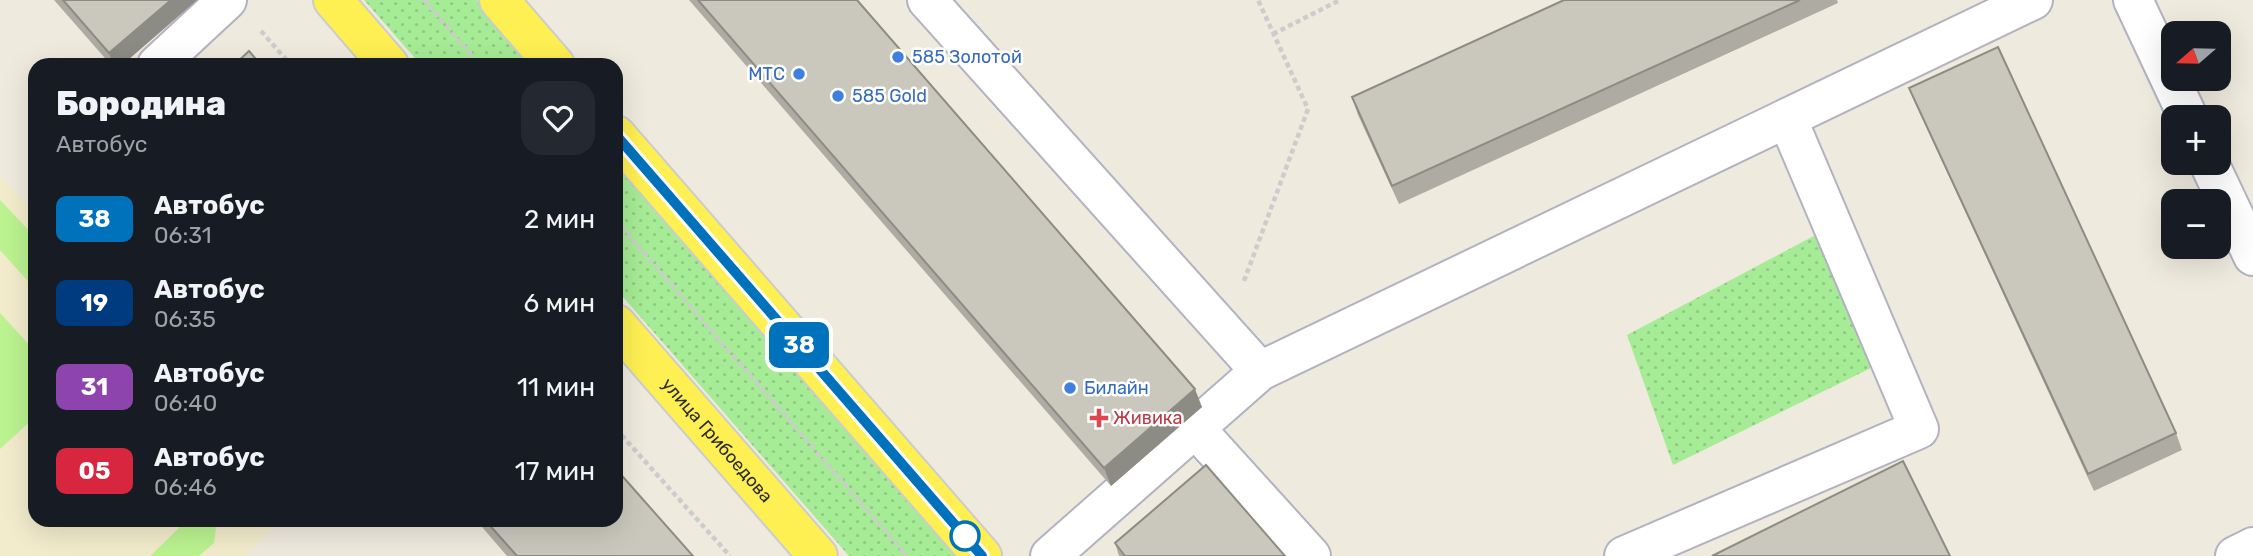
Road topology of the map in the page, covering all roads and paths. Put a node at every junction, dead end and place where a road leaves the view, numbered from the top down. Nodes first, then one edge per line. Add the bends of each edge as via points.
1 (227, 0) edge
2 (333, 0) edge
3 (424, 0) edge
4 (499, 0) edge
5 (927, 0) edge
6 (1258, 0) edge
7 (1340, 0) edge
8 (2033, 0) edge
9 (2133, 0) edge
10 (1273, 33) junction
11 (165, 58) edge
12 (383, 58) edge
13 (475, 58) edge
14 (549, 58) edge
15 (2182, 105) edge
16 (1787, 118) junction
17 (623, 143) edge
18 (2215, 175) edge
19 (623, 229) edge
20 (2253, 256) edge
21 (623, 332) edge
22 (1225, 332) junction
23 (1260, 371) junction
24 (1195, 428) junction
25 (623, 437) edge
26 (2253, 547) edge
27 (730, 556) edge
28 (818, 556) edge
29 (907, 556) edge
30 (982, 556) edge
31 (1050, 556) edge
32 (1311, 556) edge
33 (1623, 556) edge
34 (2235, 556) edge

1 - 11 street
2 - 12 main road
3 - 13 path
4 - 14 main road
5 - 22 street
6 - 10 path
7 - 10 path
8 - 16 street
9 - 15 street
10 - 22 path via 1308,109
16 - 23 street
16 - 33 street via 1919,429
17 - 30 main road
18 - 20 street
19 - 29 path
21 - 28 main road, улица Грибоедова
22 - 23 street
23 - 24 street
24 - 31 street
24 - 32 street
25 - 27 path
26 - 34 street

